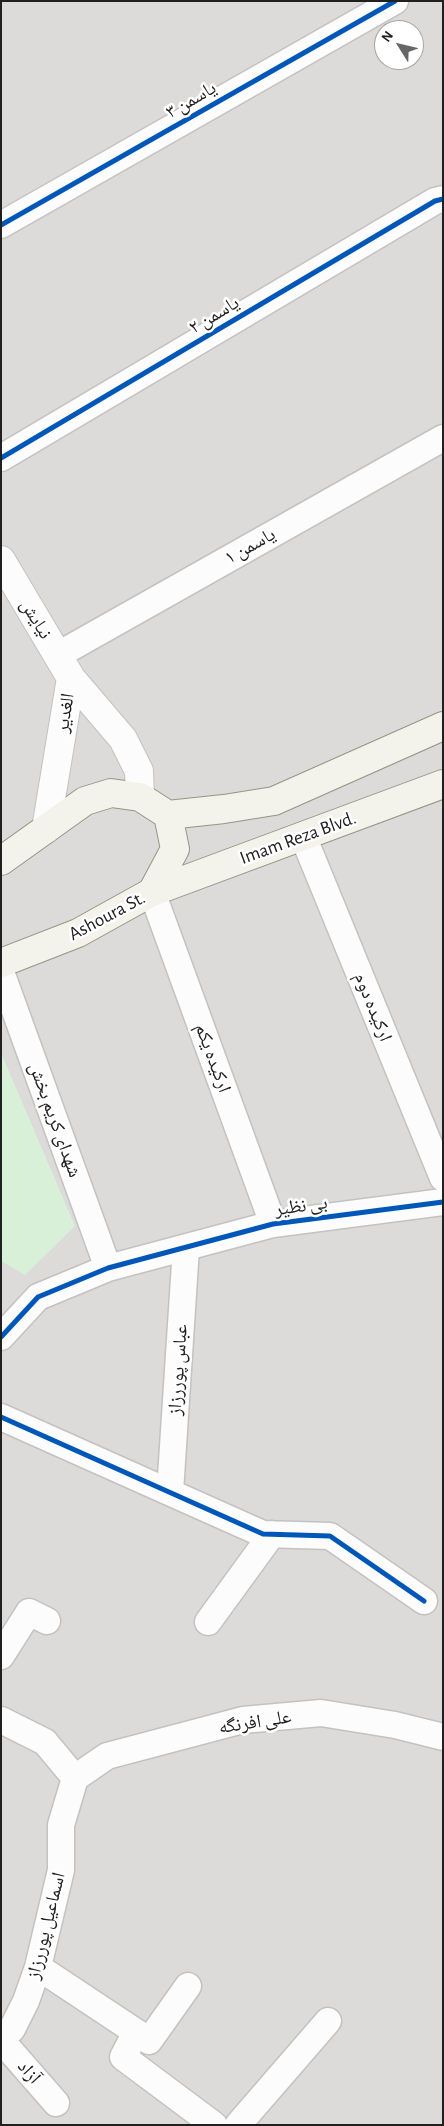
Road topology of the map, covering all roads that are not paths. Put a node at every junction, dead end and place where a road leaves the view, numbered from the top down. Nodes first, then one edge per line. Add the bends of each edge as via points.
1 (395, 1) edge
2 (443, 200) edge
3 (1, 225) edge
4 (443, 438) edge
5 (1, 458) edge
6 (1, 560) edge
7 (64, 666) junction
8 (443, 726) edge
9 (443, 784) edge
10 (140, 797) junction
11 (168, 815) junction
12 (46, 829) junction
13 (303, 836) junction
14 (1, 861) edge
15 (152, 892) junction
16 (1, 963) edge
17 (1, 972) edge
18 (443, 1178) edge
19 (443, 1202) edge
20 (273, 1224) junction
21 (186, 1248) junction
22 (108, 1268) junction
23 (1, 1337) edge
24 (1, 1417) edge
25 (170, 1492) junction
26 (272, 1534) junction
27 (424, 1601) dead end
28 (47, 1621) dead end
29 (208, 1622) dead end
30 (1, 1656) edge
31 (1, 1720) edge
32 (443, 1737) edge
33 (75, 1778) junction
34 (38, 1967) junction
35 (188, 1986) dead end
36 (328, 2021) dead end
37 (136, 2032) junction
38 (1, 2039) edge
39 (56, 2103) dead end
40 (214, 2125) edge
41 (238, 2125) edge

1 - 3 street, یاسمن ۳
2 - 5 street, یاسمن ۲ via 436,201
4 - 7 street, یاسمن ۱
6 - 7 street, نیایش
7 - 10 street, الغدیر via 123,739 139,771
7 - 12 street, الغدیر
8 - 11 main road via 274,801
9 - 13 main road, Imam Reza Blvd.
10 - 11 main road
10 - 12 main road via 111,794 85,801
11 - 15 main road, Ashoura St. via 175,849
12 - 14 main road
13 - 15 main road, Imam Reza Blvd.
13 - 18 street, ارکیده دوم
15 - 16 main road, Ashoura St. via 78,933
15 - 20 street, ارکیده یکم
17 - 22 street, شهدای کریم بخش
19 - 20 street, بی نظیر
20 - 21 street, بی نظیر
21 - 22 street, بی نظیر
21 - 25 street, عباس پوررزاز
22 - 23 street, بی نظیر via 38,1297
24 - 25 street
25 - 26 street via 263,1534
26 - 27 street via 330,1536
26 - 29 street
28 - 30 street via 29,1612
31 - 33 street via 45,1742
32 - 33 street, علی افرنگه via 322,1713 243,1720 107,1756
33 - 34 street, اسماعیل پوررزاز via 60,1826 62,1870
34 - 37 street
34 - 38 street, اسماعیل پوررزاز via 12,2029
35 - 37 street via 149,2042
36 - 41 street
37 - 40 street via 123,2057
38 - 39 street, آزاد

